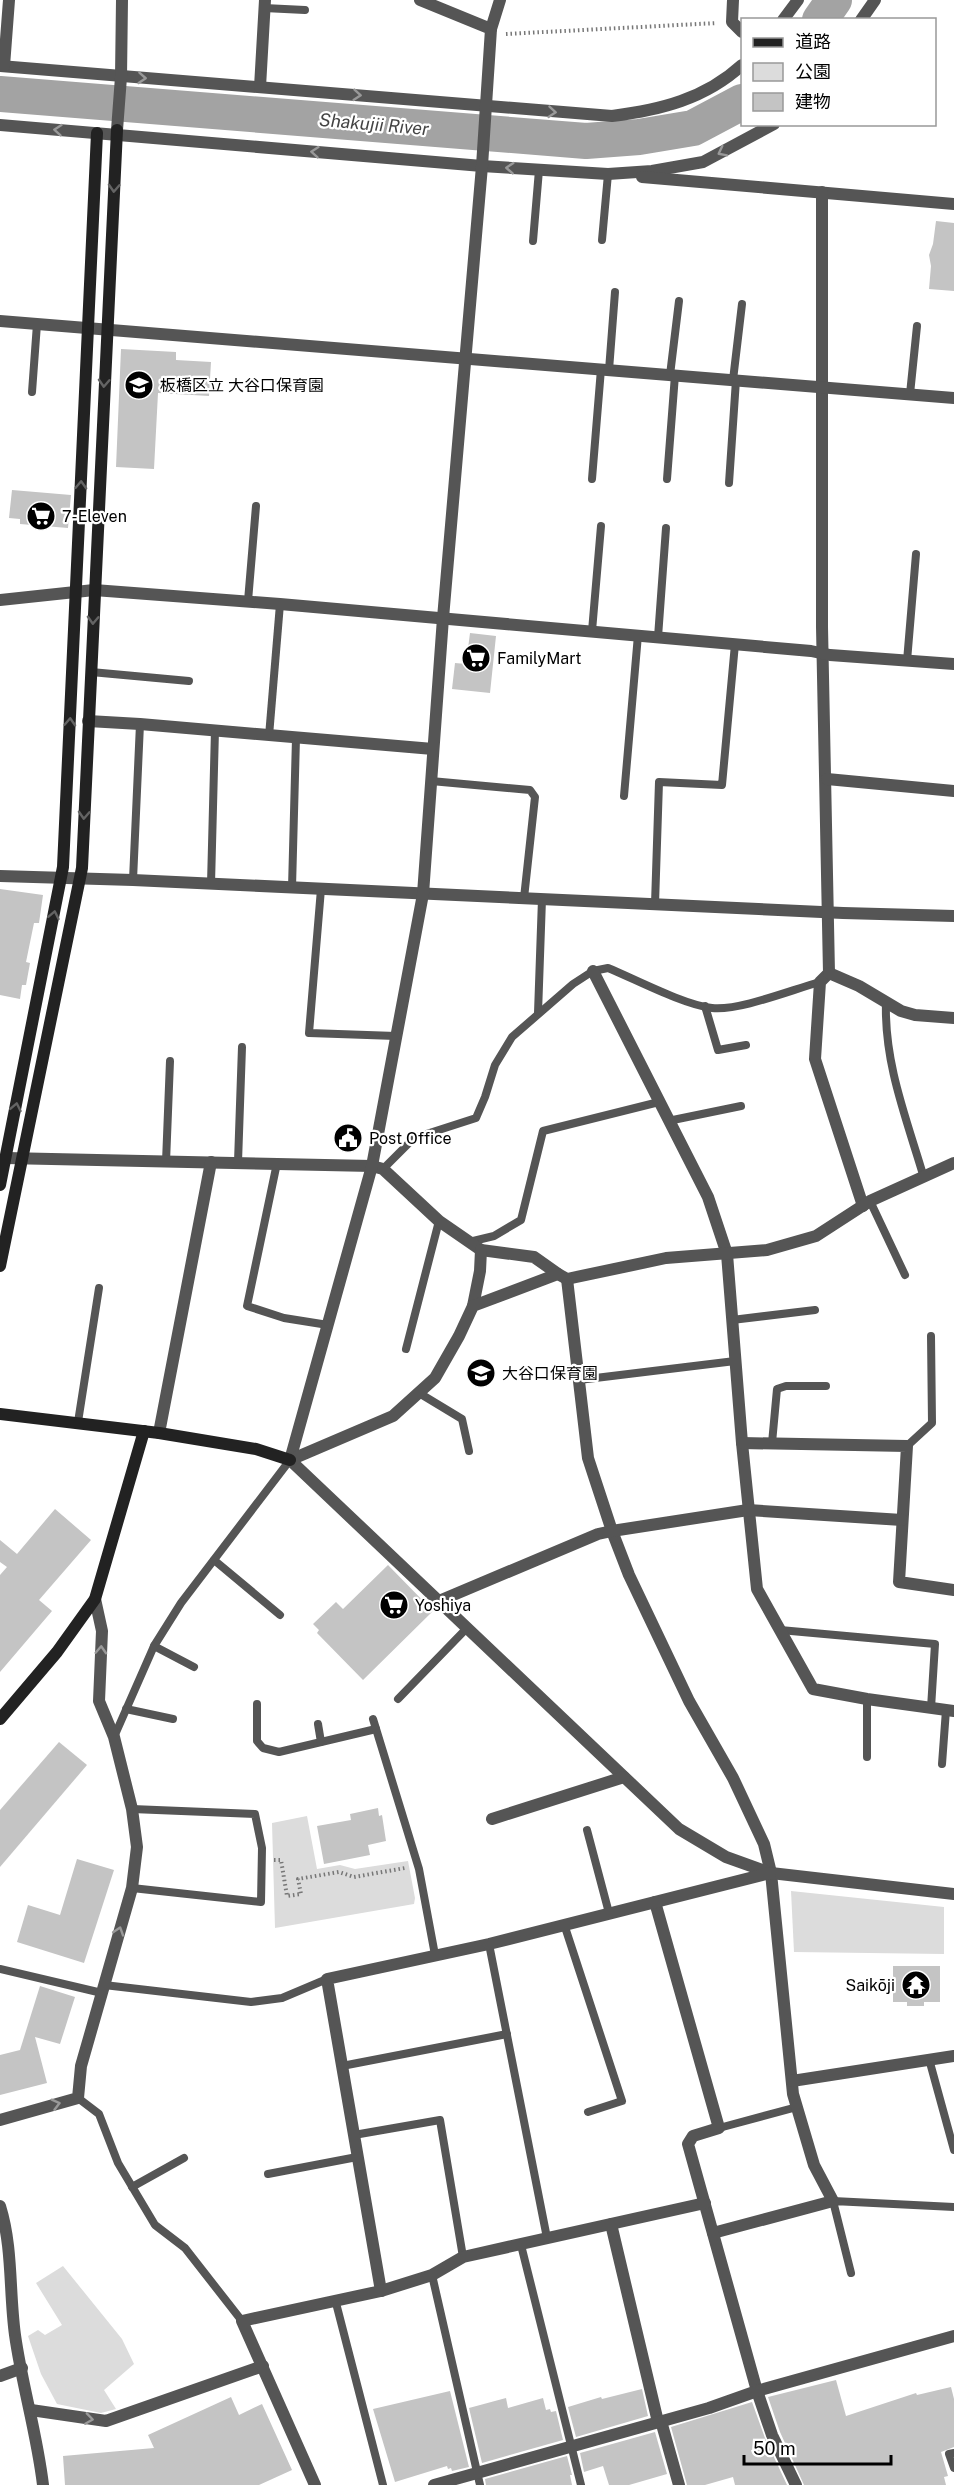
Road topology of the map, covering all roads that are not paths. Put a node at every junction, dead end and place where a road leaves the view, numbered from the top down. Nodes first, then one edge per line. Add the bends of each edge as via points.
1 (9, 0) edge
2 (122, 0) edge
3 (420, 0) edge
4 (500, 0) edge
5 (733, 0) edge
6 (798, 0) edge
7 (875, 0) edge
8 (265, 4) edge
9 (305, 10) dead end
10 (784, 18) edge
11 (862, 18) edge
12 (491, 29) junction
13 (741, 31) edge
14 (2, 66) edge
15 (741, 67) edge
16 (121, 79) junction
17 (260, 87) junction
18 (487, 106) junction
19 (0, 125) edge
20 (770, 126) edge
21 (117, 132) junction
22 (97, 134) junction
23 (698, 163) junction
24 (482, 166) junction
25 (539, 170) junction
26 (608, 174) junction
27 (700, 182) junction
28 (822, 192) junction
29 (954, 204) edge
30 (602, 240) dead end
31 (533, 241) dead end
32 (615, 292) dead end
33 (679, 301) dead end
34 (741, 304) dead end
35 (0, 321) edge
36 (37, 324) junction
37 (917, 326) dead end
38 (87, 328) junction
39 (106, 330) junction
40 (465, 359) junction
41 (605, 369) junction
42 (673, 375) junction
43 (735, 380) junction
44 (823, 387) junction
45 (32, 392) dead end
46 (910, 394) junction
47 (954, 398) edge
48 (592, 479) dead end
49 (667, 479) dead end
50 (729, 483) dead end
51 (256, 506) dead end
52 (601, 526) dead end
53 (666, 528) dead end
54 (916, 554) dead end
55 (94, 590) junction
56 (76, 591) junction
57 (0, 600) edge
58 (248, 601) junction
59 (280, 604) junction
60 (443, 618) junction
61 (592, 631) junction
62 (638, 635) junction
63 (658, 637) junction
64 (735, 644) junction
65 (823, 654) junction
66 (907, 661) junction
67 (954, 664) edge
68 (91, 672) junction
69 (189, 681) dead end
70 (88, 721) junction
71 (140, 724) junction
72 (215, 730) junction
73 (269, 736) junction
74 (296, 738) junction
75 (434, 749) junction
76 (827, 779) junction
77 (431, 781) junction
78 (954, 791) edge
79 (624, 796) dead end
80 (0, 876) edge
81 (61, 879) junction
82 (80, 879) junction
83 (133, 880) junction
84 (211, 884) junction
85 (292, 888) junction
86 (321, 889) junction
87 (423, 894) junction
88 (524, 898) junction
89 (542, 899) junction
90 (655, 904) junction
91 (827, 912) junction
92 (954, 916) edge
93 (593, 971) junction
94 (824, 977) junction
95 (886, 1002) junction
96 (705, 1006) junction
97 (538, 1013) junction
98 (954, 1018) edge
99 (396, 1036) junction
100 (746, 1045) dead end
101 (242, 1047) dead end
102 (170, 1061) dead end
103 (659, 1102) junction
104 (741, 1106) dead end
105 (668, 1121) junction
106 (6, 1158) junction
107 (22, 1159) junction
108 (166, 1162) junction
109 (212, 1162) junction
110 (238, 1162) junction
111 (277, 1163) junction
112 (954, 1163) edge
113 (377, 1168) junction
114 (924, 1179) junction
115 (0, 1185) edge
116 (866, 1203) junction
117 (439, 1221) junction
118 (469, 1242) junction
119 (481, 1250) junction
120 (727, 1254) junction
121 (0, 1266) edge
122 (905, 1275) dead end
123 (562, 1277) junction
124 (99, 1288) dead end
125 (473, 1305) junction
126 (815, 1310) dead end
127 (732, 1320) junction
128 (328, 1325) junction
129 (931, 1336) dead end
130 (406, 1349) dead end
131 (735, 1361) junction
132 (579, 1380) junction
133 (826, 1386) dead end
134 (419, 1393) junction
135 (0, 1414) edge
136 (78, 1422) junction
137 (144, 1431) junction
138 (159, 1433) junction
139 (742, 1443) junction
140 (772, 1443) junction
141 (907, 1446) junction
142 (469, 1450) dead end
143 (290, 1460) junction
144 (748, 1510) junction
145 (902, 1520) junction
146 (612, 1531) junction
147 (214, 1560) junction
148 (954, 1590) edge
149 (95, 1599) junction
150 (439, 1601) junction
151 (280, 1615) dead end
152 (467, 1629) junction
153 (780, 1630) junction
154 (154, 1646) junction
155 (194, 1667) dead end
156 (398, 1699) dead end
157 (867, 1699) junction
158 (257, 1704) dead end
159 (931, 1708) junction
160 (126, 1709) junction
161 (950, 1711) edge
162 (0, 1719) edge
163 (173, 1719) dead end
164 (373, 1719) dead end
165 (318, 1724) dead end
166 (376, 1729) junction
167 (114, 1737) junction
168 (321, 1742) junction
169 (867, 1758) dead end
170 (942, 1764) dead end
171 (624, 1777) junction
172 (132, 1809) junction
173 (492, 1819) dead end
174 (587, 1830) dead end
175 (771, 1873) junction
176 (132, 1888) junction
177 (954, 1894) edge
178 (655, 1902) junction
179 (609, 1913) junction
180 (564, 1924) junction
181 (489, 1944) junction
182 (435, 1955) junction
183 (0, 1969) edge
184 (327, 1979) junction
185 (103, 1989) junction
186 (507, 2034) junction
187 (954, 2056) edge
188 (929, 2059) junction
189 (342, 2066) junction
190 (792, 2081) junction
191 (78, 2098) junction
192 (797, 2107) junction
193 (588, 2112) dead end
194 (0, 2120) edge
195 (719, 2128) junction
196 (354, 2135) junction
197 (954, 2150) edge
198 (357, 2157) junction
199 (184, 2158) dead end
200 (268, 2174) dead end
201 (132, 2187) junction
202 (833, 2201) junction
203 (705, 2203) junction
204 (0, 2206) edge
205 (954, 2207) edge
206 (611, 2224) junction
207 (713, 2233) junction
208 (547, 2238) junction
209 (521, 2245) junction
210 (463, 2257) junction
211 (851, 2273) dead end
212 (432, 2275) junction
213 (381, 2291) junction
214 (336, 2302) junction
215 (242, 2321) junction
216 (954, 2336) edge
217 (263, 2366) junction
218 (22, 2368) junction
219 (0, 2376) edge
220 (757, 2391) junction
221 (31, 2410) junction
222 (660, 2422) junction
223 (571, 2446) junction
224 (954, 2453) edge
225 (954, 2468) edge
226 (479, 2479) edge
227 (43, 2485) edge
228 (315, 2485) edge
229 (383, 2485) edge
230 (434, 2485) edge
231 (581, 2485) edge
232 (678, 2485) edge
233 (796, 2485) edge

1 - 14 street
2 - 16 street
3 - 12 street
4 - 12 street
5 - 13 street via 732,22
6 - 10 street
7 - 11 street
8 - 9 lane
8 - 17 street
12 - 18 street
14 - 16 street
18 -> 15 street via 612,116 648,112 707,91
16 -> 17 street
16 - 21 street
17 -> 18 street
18 - 24 street
22 -> 19 street
20 -> 23 street
21 - 22 street
24 -> 21 street
21 -> 39 street
22 - 38 street
23 - 26 street
23 - 27 street via 695,176
25 -> 24 street
24 - 40 street
25 - 26 street
25 - 31 lane
26 - 27 street
26 - 30 lane
27 - 28 street
28 - 29 street
28 - 44 street
32 - 41 lane
33 - 42 lane
34 - 43 lane
35 - 36 street
36 - 38 street
36 - 45 lane
37 - 46 lane
38 - 39 street
56 -> 38 street
39 - 40 street
39 -> 55 street
40 - 41 street
40 - 60 street
41 - 42 street
41 - 48 lane
42 - 43 street
42 - 49 lane
43 - 44 street
43 - 50 lane
44 - 46 street
44 - 65 street
46 - 47 street
51 - 58 lane
52 - 61 lane
53 - 63 lane
54 - 66 lane
55 - 56 street
55 - 58 street
55 -> 68 street
56 - 57 street
81 -> 56 street
58 - 59 street
59 - 60 street
59 - 73 lane
60 - 61 street
60 - 75 street
61 - 62 street
62 - 63 street
62 - 79 lane
63 - 64 street
64 - 65 street
64 - 90 lane via 722,785 659,782
65 - 66 street
65 - 76 street
66 - 67 street
68 - 69 lane
68 - 70 street
70 - 71 street
70 -> 82 street
71 - 72 street
71 - 83 lane
72 - 73 street
72 - 84 lane
73 - 74 street
74 - 75 street
74 - 85 lane
75 - 77 street
76 - 78 street
76 - 91 street
77 - 87 street
77 - 88 lane via 530,790 536,797
80 - 81 street
81 - 82 street
106 -> 81 street
82 - 83 street
82 - 107 street
83 - 84 street
84 - 85 street
85 - 86 street
86 - 87 street
86 - 99 lane via 309,1033
87 - 88 street
87 - 99 street
88 - 89 street
89 - 90 street
89 - 97 lane
90 - 91 street
91 - 92 street
91 - 94 street
93 - 96 lane via 608,968
93 - 97 lane
93 - 103 street
94 - 95 street via 859,986
94 - 96 lane via 738,1006
94 - 116 street via 815,1059
95 - 98 street via 915,1015
95 - 114 lane via 888,1057
96 - 100 lane via 718,1050
97 - 113 lane via 512,1037 495,1065 476,1118 414,1138
99 - 113 street
101 - 110 lane
102 - 108 lane
103 - 105 street
103 - 118 lane via 543,1131 521,1220 494,1236
104 - 105 lane
105 - 120 street via 708,1197
106 - 107 street
106 - 115 street
107 - 108 street
107 - 121 street
108 - 109 street
109 - 110 street
109 - 138 street
110 - 111 street
111 - 113 street
111 - 128 lane via 247,1305 284,1318
112 - 114 street
113 - 117 street
113 - 128 street
114 - 116 street
116 - 120 street via 816,1236 767,1250
116 - 122 lane
117 - 118 street
117 - 130 lane
118 - 119 street
119 - 123 street via 534,1257
119 - 125 street
120 - 123 street via 666,1258
120 - 127 street
123 - 125 street
123 - 132 street
124 - 136 lane
125 - 134 street via 435,1378
126 - 127 lane
127 - 131 street
128 - 143 street
129 - 141 lane via 932,1423
131 - 132 lane
131 - 139 street
132 - 146 street via 588,1458
133 - 140 lane via 777,1389
134 - 142 lane via 462,1419
134 - 143 street via 393,1416
135 - 136 street
136 - 137 street
137 - 138 street
137 - 149 street
138 - 143 street via 256,1449
139 - 140 street
139 - 144 street
140 - 141 street
141 - 145 street
143 - 147 lane
143 - 150 street
144 - 145 street
144 - 146 street
144 - 153 street via 757,1589
145 - 148 street via 899,1582
146 - 150 street
146 - 175 street via 689,1701 733,1778 764,1844
147 - 151 lane
147 - 154 lane
149 - 162 street via 57,1652
167 -> 149 street via 99,1701 102,1631
150 - 152 street
152 - 156 lane
152 - 171 street
153 - 157 street via 813,1689
153 - 159 lane via 935,1644
154 - 155 lane
154 - 160 lane
157 - 159 street
157 - 169 lane
158 - 168 lane via 257,1741 263,1748 279,1752
159 - 161 street
160 - 163 lane
160 - 167 lane
161 - 170 lane
164 - 166 lane
165 - 168 lane
166 - 168 lane
166 - 182 lane via 419,1869
167 - 172 street
171 - 173 street
171 - 175 street via 679,1829 726,1857
172 - 176 street via 137,1847
172 - 176 lane via 255,1814 262,1848 261,1902
174 - 179 lane
175 - 177 street
175 - 178 street
175 - 190 street
185 -> 176 street
178 - 179 street
178 - 195 street
179 - 180 street
180 - 181 street
180 - 193 lane via 622,2101
181 - 182 street
181 - 186 lane
182 - 184 street
183 - 185 lane
184 - 185 lane via 282,1998 251,2002
184 - 189 street
185 - 191 street via 81,2066
186 - 189 lane
186 - 208 lane
187 - 188 street
188 - 190 street
188 - 197 lane
189 - 196 street
190 - 192 street
194 -> 191 street
191 - 201 lane via 99,2114
192 - 195 lane
192 - 202 street via 814,2165
195 - 203 street via 693,2136 688,2144
196 - 198 street
196 - 210 lane via 440,2120
198 - 200 lane
198 - 213 street
199 - 201 lane
201 - 215 lane via 155,2226 185,2248
202 - 205 lane
202 - 207 street
202 - 211 lane
203 - 206 street
203 - 207 street
204 - 218 street via 8,2231 15,2335
206 - 208 street
206 - 222 street
207 - 220 street
208 - 209 street
209 - 210 street
209 - 223 lane
210 - 212 street
212 - 213 street
212 - 226 lane
213 - 214 street
214 - 215 street
214 - 229 lane
215 - 217 street
216 - 220 street
221 -> 217 street via 106,2421
217 - 228 street
218 - 219 street
218 - 221 street
220 - 222 street
220 - 233 street via 772,2435
221 - 227 street
222 - 223 street
222 - 232 street
223 - 226 street
223 - 231 lane
224 - 225 lane via 950,2454
226 - 230 street

